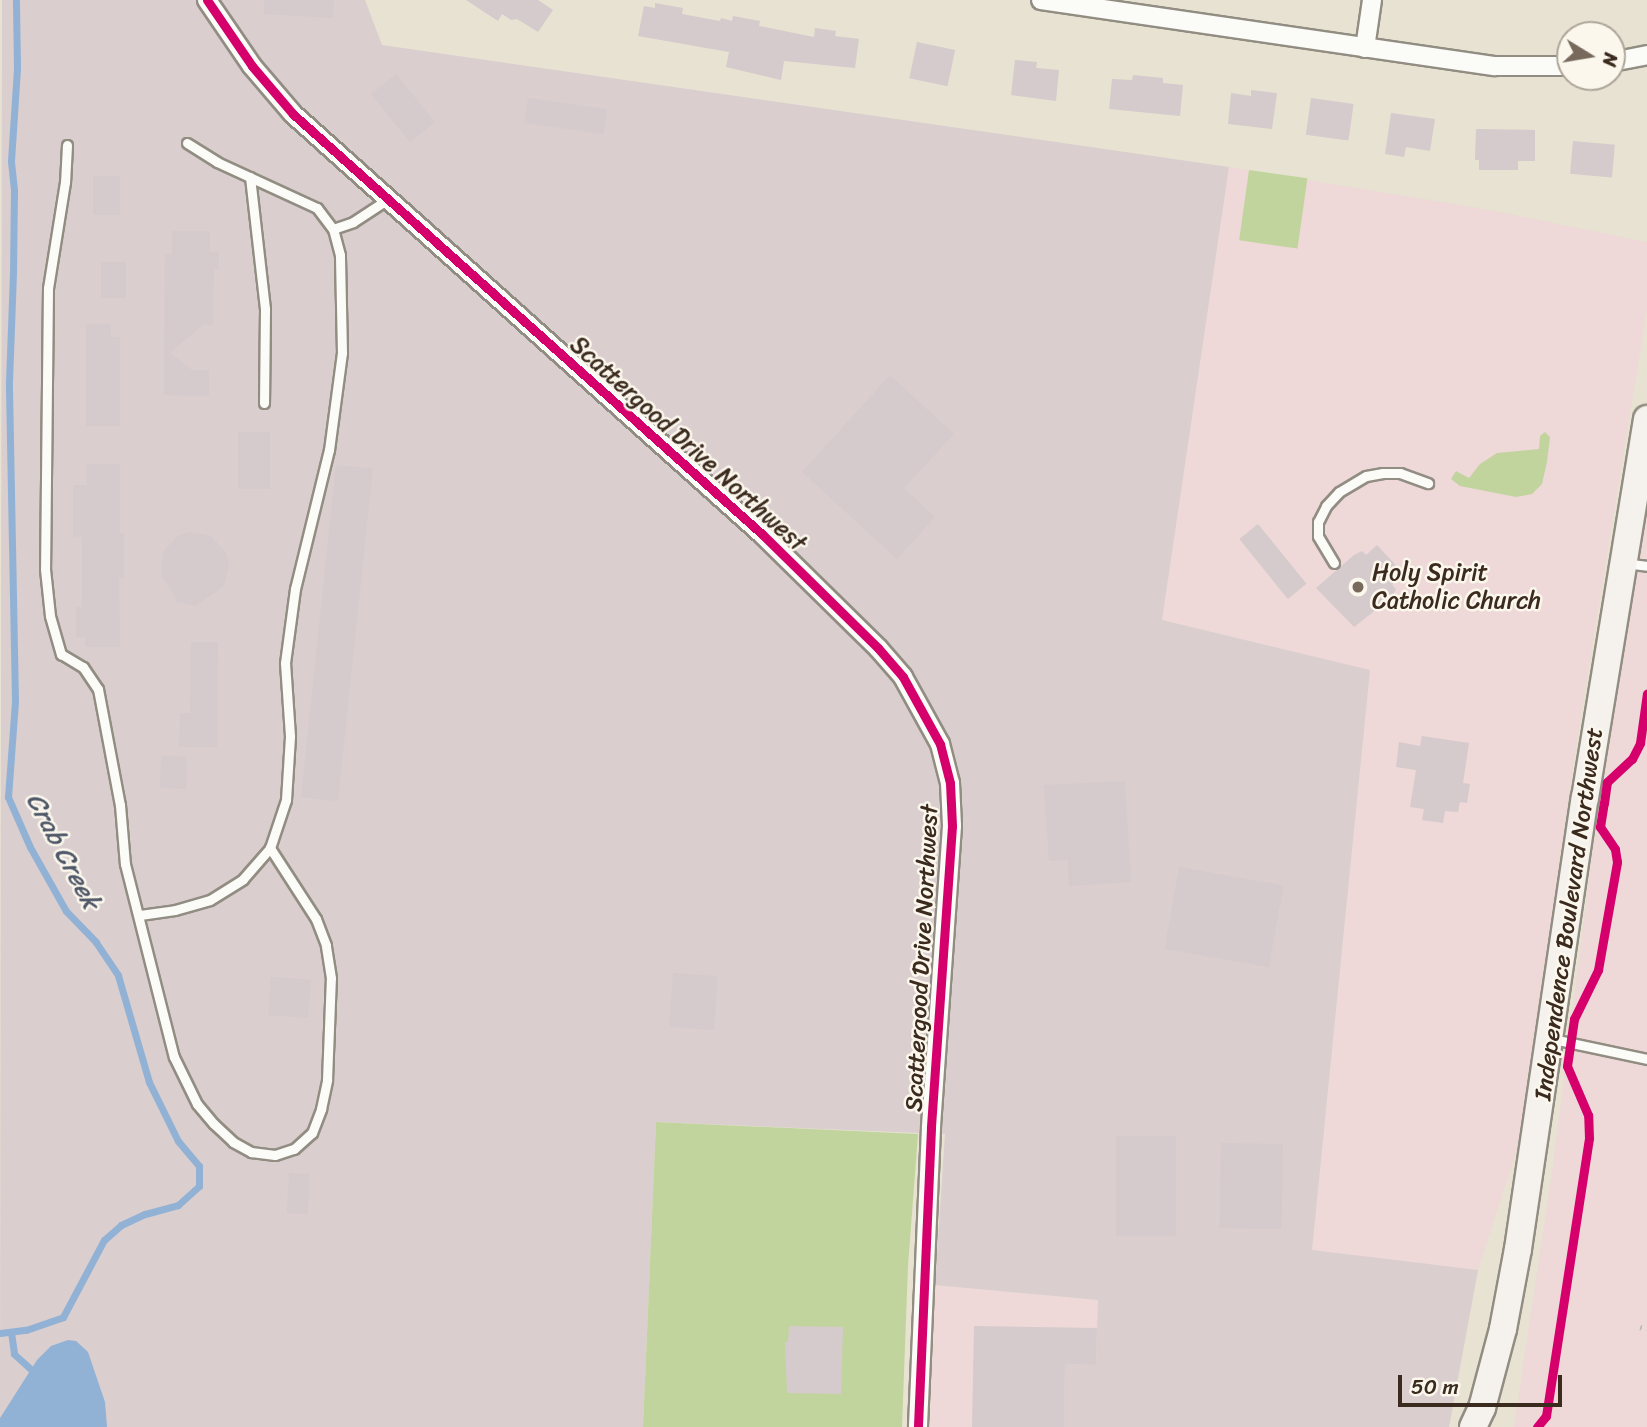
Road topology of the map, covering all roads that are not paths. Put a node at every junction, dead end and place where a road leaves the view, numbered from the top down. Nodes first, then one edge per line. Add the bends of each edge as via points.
1 (207, 0) edge
2 (1041, 0) edge
3 (1372, 0) edge
4 (1088, 3) edge
5 (1365, 48) junction
6 (1647, 55) edge
7 (1626, 59) edge
8 (1556, 66) edge
9 (187, 143) dead end
10 (67, 145) dead end
11 (250, 177) junction
12 (388, 199) junction
13 (332, 229) junction
14 (264, 403) dead end
15 (1647, 419) edge
16 (1428, 483) dead end
17 (1334, 563) dead end
18 (1635, 565) edge
19 (270, 848) junction
20 (140, 915) junction
21 (1550, 1038) junction
22 (1647, 1059) edge
23 (1481, 1421) edge
24 (918, 1427) edge

1 - 12 street, Scattergood Drive Northwest via 252,66 293,114
2 - 4 street
3 - 5 street
4 - 5 street
5 - 8 street via 1495,65
6 - 7 street
9 - 11 lane
10 - 20 lane via 48,288 45,569 50,616 61,654 83,667 98,689 120,805 125,864
11 - 13 lane via 317,208
11 - 14 lane via 265,309
12 - 13 lane via 353,222
12 - 24 street, Scattergood Drive Northwest via 762,534 902,677 940,744 950,783 952,826
13 - 19 lane via 340,255 342,353 329,450 295,589 285,663 290,736 286,800
15 - 18 street, Independence Boulevard Northwest
16 - 17 lane via 1383,472 1339,492 1318,522 1318,536
18 - 21 street, Independence Boulevard Northwest
19 - 20 lane via 243,879 210,900
19 - 20 lane via 316,919 326,944 331,978 327,1080 321,1109 312,1133 294,1149 275,1155 251,1152 233,1142 197,1104 174,1057
21 - 22 lane
21 - 23 street, Independence Boulevard Northwest via 1518,1249

